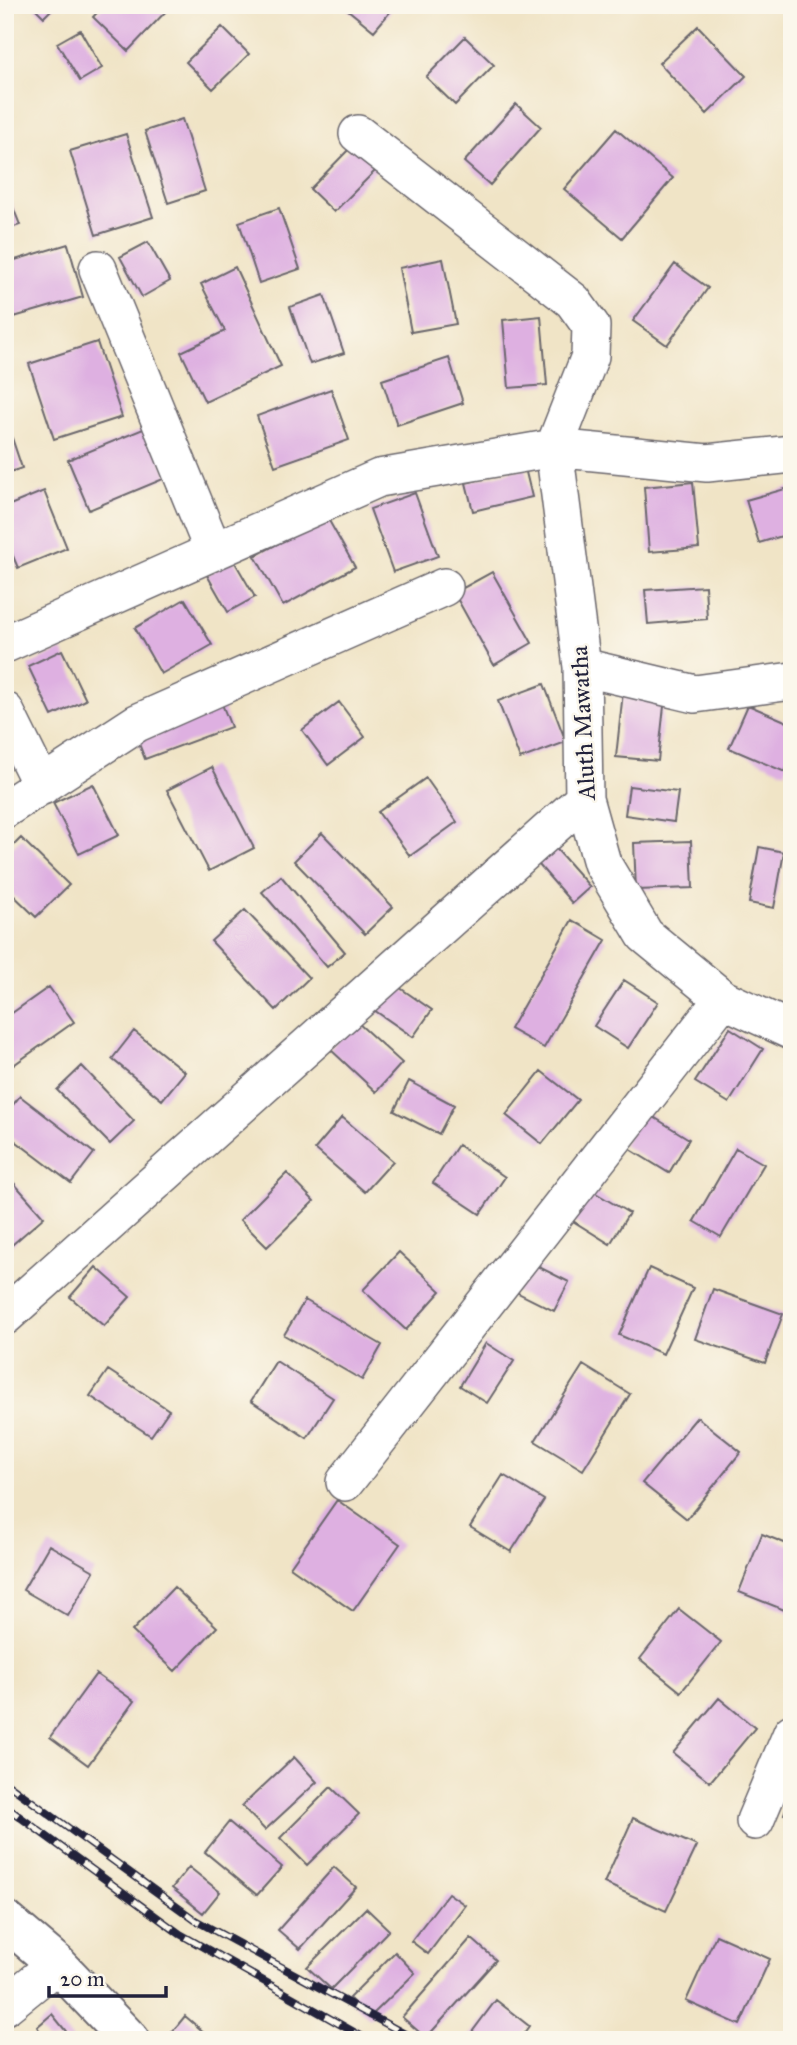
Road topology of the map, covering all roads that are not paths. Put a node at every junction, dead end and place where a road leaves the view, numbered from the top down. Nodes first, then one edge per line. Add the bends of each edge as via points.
1 (358, 134) dead end
2 (98, 269) dead end
3 (554, 448) junction
4 (792, 454) edge
5 (213, 550) junction
6 (444, 587) dead end
7 (5, 644) edge
8 (582, 667) junction
9 (792, 681) edge
10 (5, 711) edge
11 (42, 786) junction
12 (584, 799) junction
13 (5, 809) edge
14 (723, 999) junction
15 (792, 1031) edge
16 (5, 1316) edge
17 (345, 1482) dead end
18 (792, 1733) edge
19 (755, 1821) dead end
20 (5, 1920) edge
21 (57, 1964) junction
22 (5, 2006) edge
23 (130, 2040) edge

1 - 3 street via 573,301 591,327 590,356
2 - 5 street
3 - 4 street via 707,463
3 - 5 street via 379,478
3 - 8 street, Aluth Mawatha
5 - 7 street
6 - 11 street via 137,723
8 - 9 street via 695,694
8 - 12 street, Aluth Mawatha
10 - 11 street
11 - 13 street
12 - 14 street, Aluth Mawatha via 602,863 645,935
12 - 16 street
14 - 15 street, Aluth Mawatha
14 - 17 street
18 - 19 street
20 - 21 main road
21 - 22 street
21 - 23 main road

